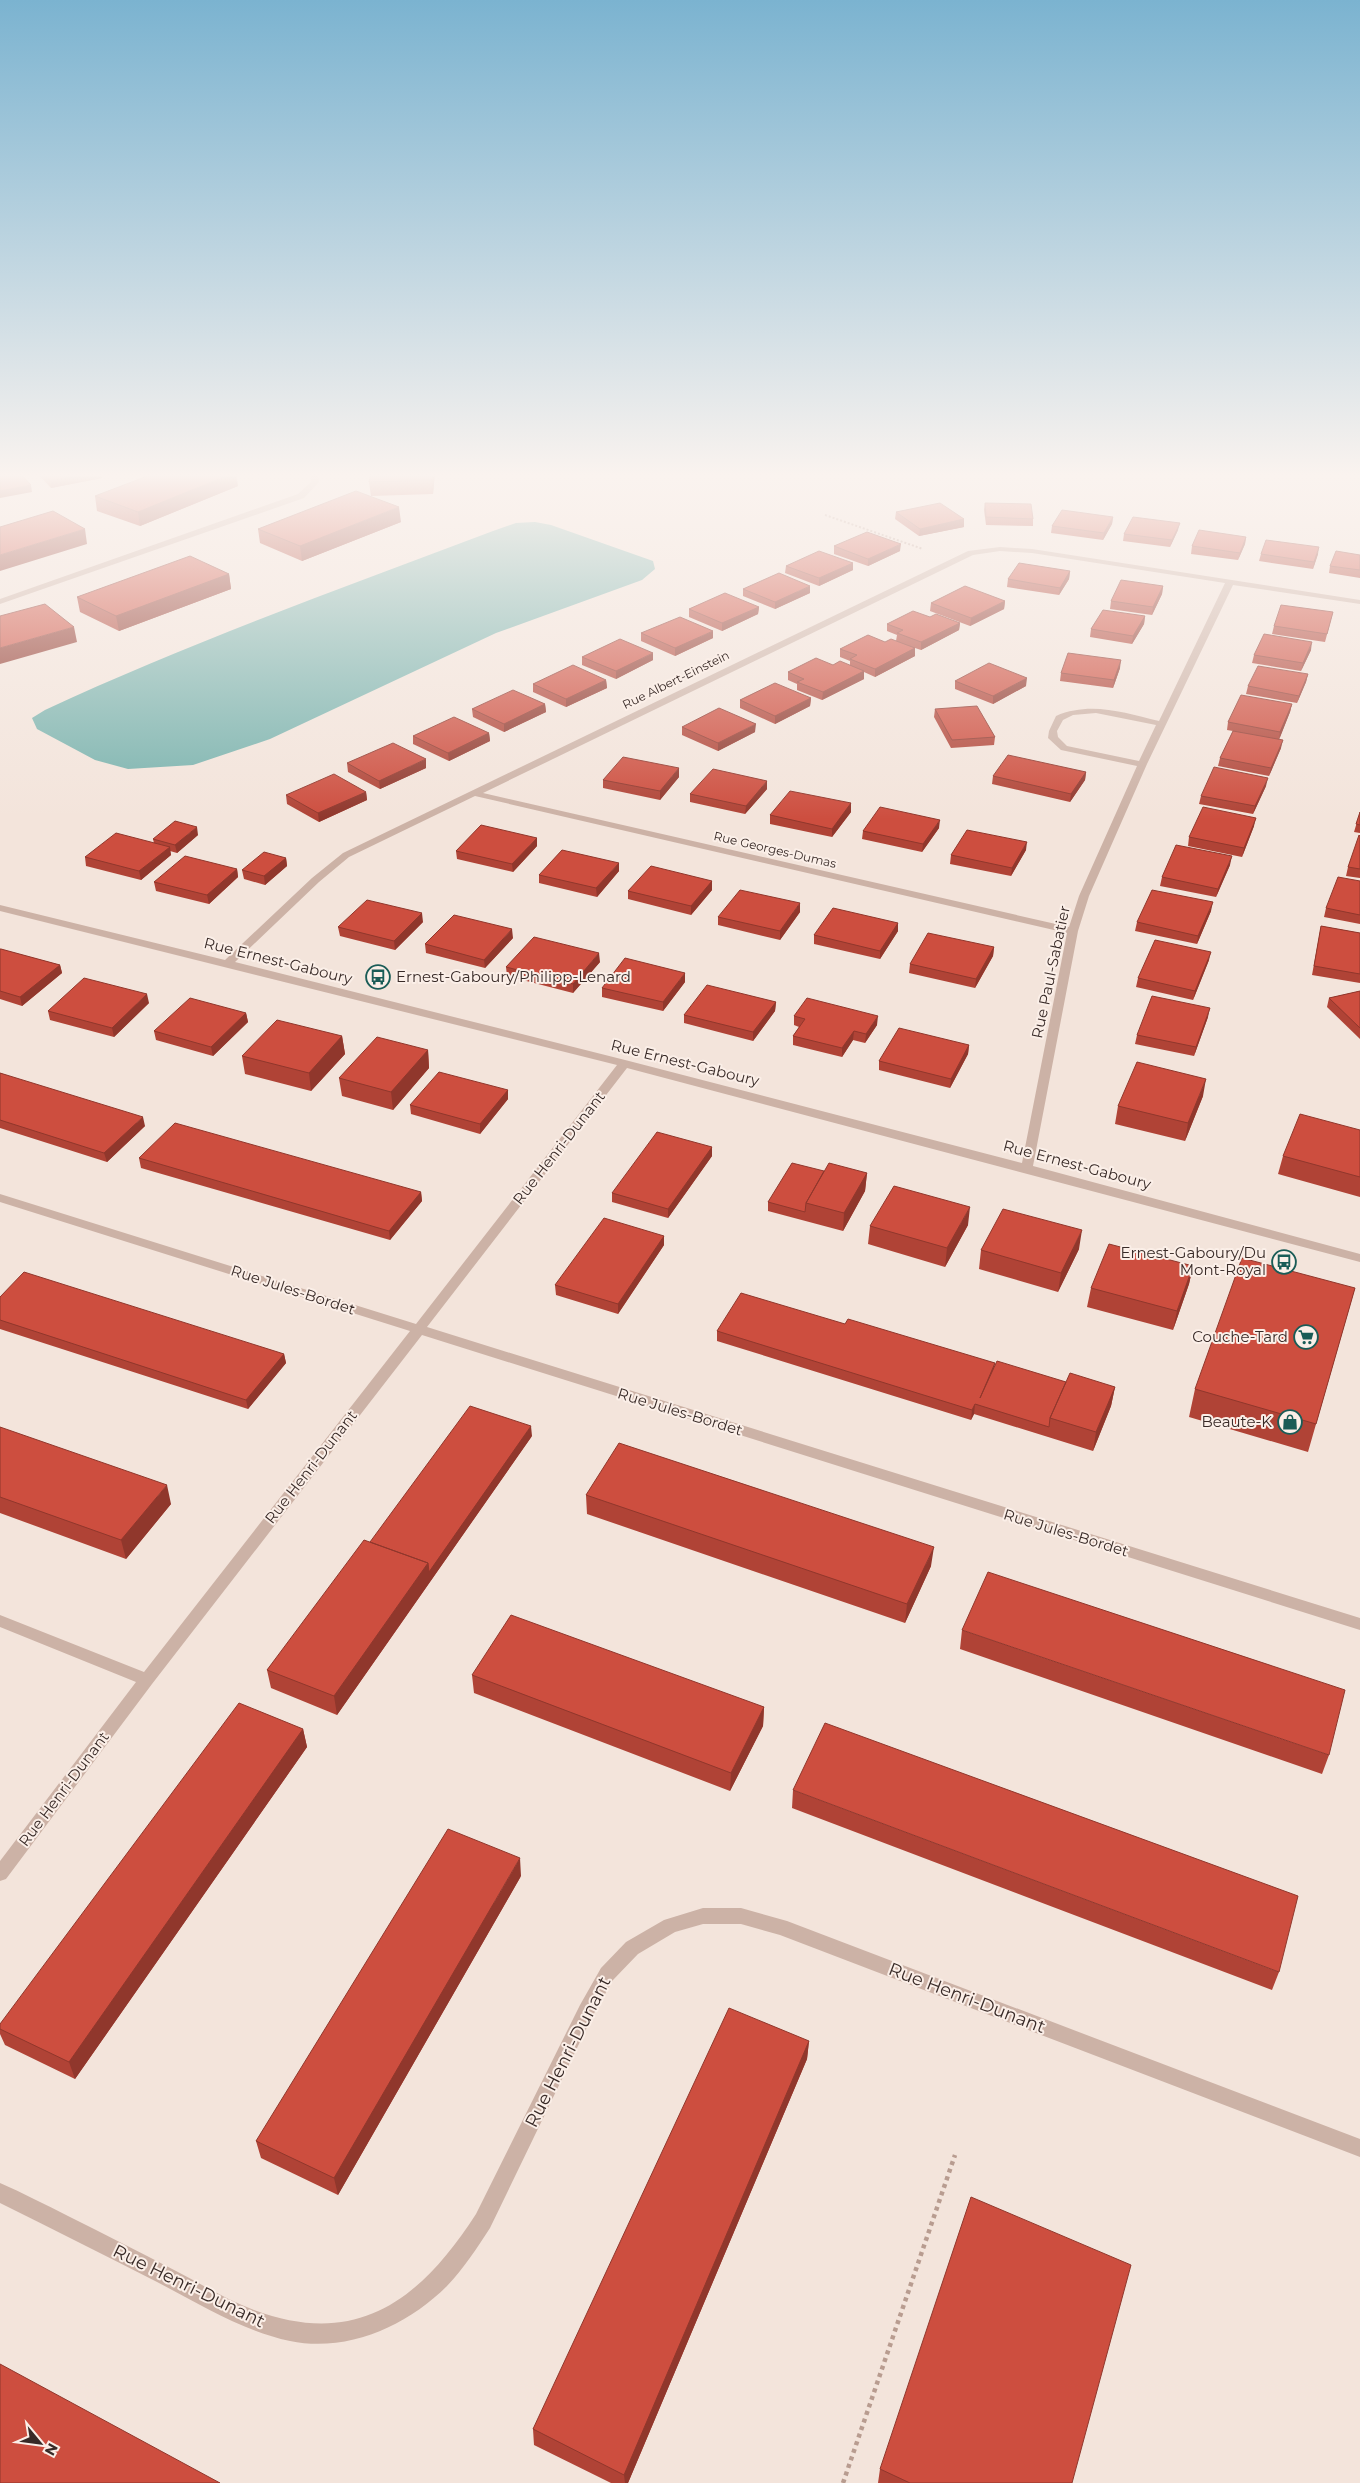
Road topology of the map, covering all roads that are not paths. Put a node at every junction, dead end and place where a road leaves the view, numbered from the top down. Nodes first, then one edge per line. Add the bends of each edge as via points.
1 (40, 588) edge
2 (896, 588) edge
3 (1227, 588) edge
4 (1268, 588) edge
5 (0, 602) edge
6 (1360, 602) edge
7 (1162, 724) junction
8 (1142, 764) junction
9 (472, 793) junction
10 (0, 908) edge
11 (1073, 931) junction
12 (228, 963) junction
13 (625, 1063) junction
14 (1027, 1167) junction
15 (0, 1198) edge
16 (1360, 1258) edge
17 (418, 1329) junction
18 (0, 1621) edge
19 (1360, 1624) edge
20 (147, 1680) junction
21 (0, 1874) edge
22 (1360, 2148) edge
23 (0, 2193) edge

1 - 5 street
2 - 9 street, Rue Albert-Einstein
3 - 7 street, Rue Paul-Sabatier
4 - 6 street, Rue Albert-Einstein
7 - 8 street, Rue Paul-Sabatier
7 - 8 street via 1103,712 1076,711 1060,718 1053,731 1053,738 1064,748
8 - 11 street, Rue Paul-Sabatier via 1084,896
9 - 11 street, Rue Georges-Dumas
9 - 12 street, Rue Albert-Einstein via 346,855 324,870
10 - 12 street, Rue Ernest-Gaboury
11 - 14 street, Rue Paul-Sabatier
12 - 13 street, Rue Ernest-Gaboury
13 - 14 street, Rue Ernest-Gaboury
13 - 17 street, Rue Henri-Dunant
14 - 16 street, Rue Ernest-Gaboury
15 - 17 street, Rue Jules-Bordet
17 - 19 street, Rue Jules-Bordet
17 - 20 street, Rue Henri-Dunant
18 - 20 street
20 - 21 street, Rue Henri-Dunant
22 - 23 street, Rue Henri-Dunant via 781,1927 741,1916 703,1916 670,1926 632,1948 607,1974 468,2248 450,2271 425,2294 399,2314 370,2326 338,2333 307,2334 254,2321

